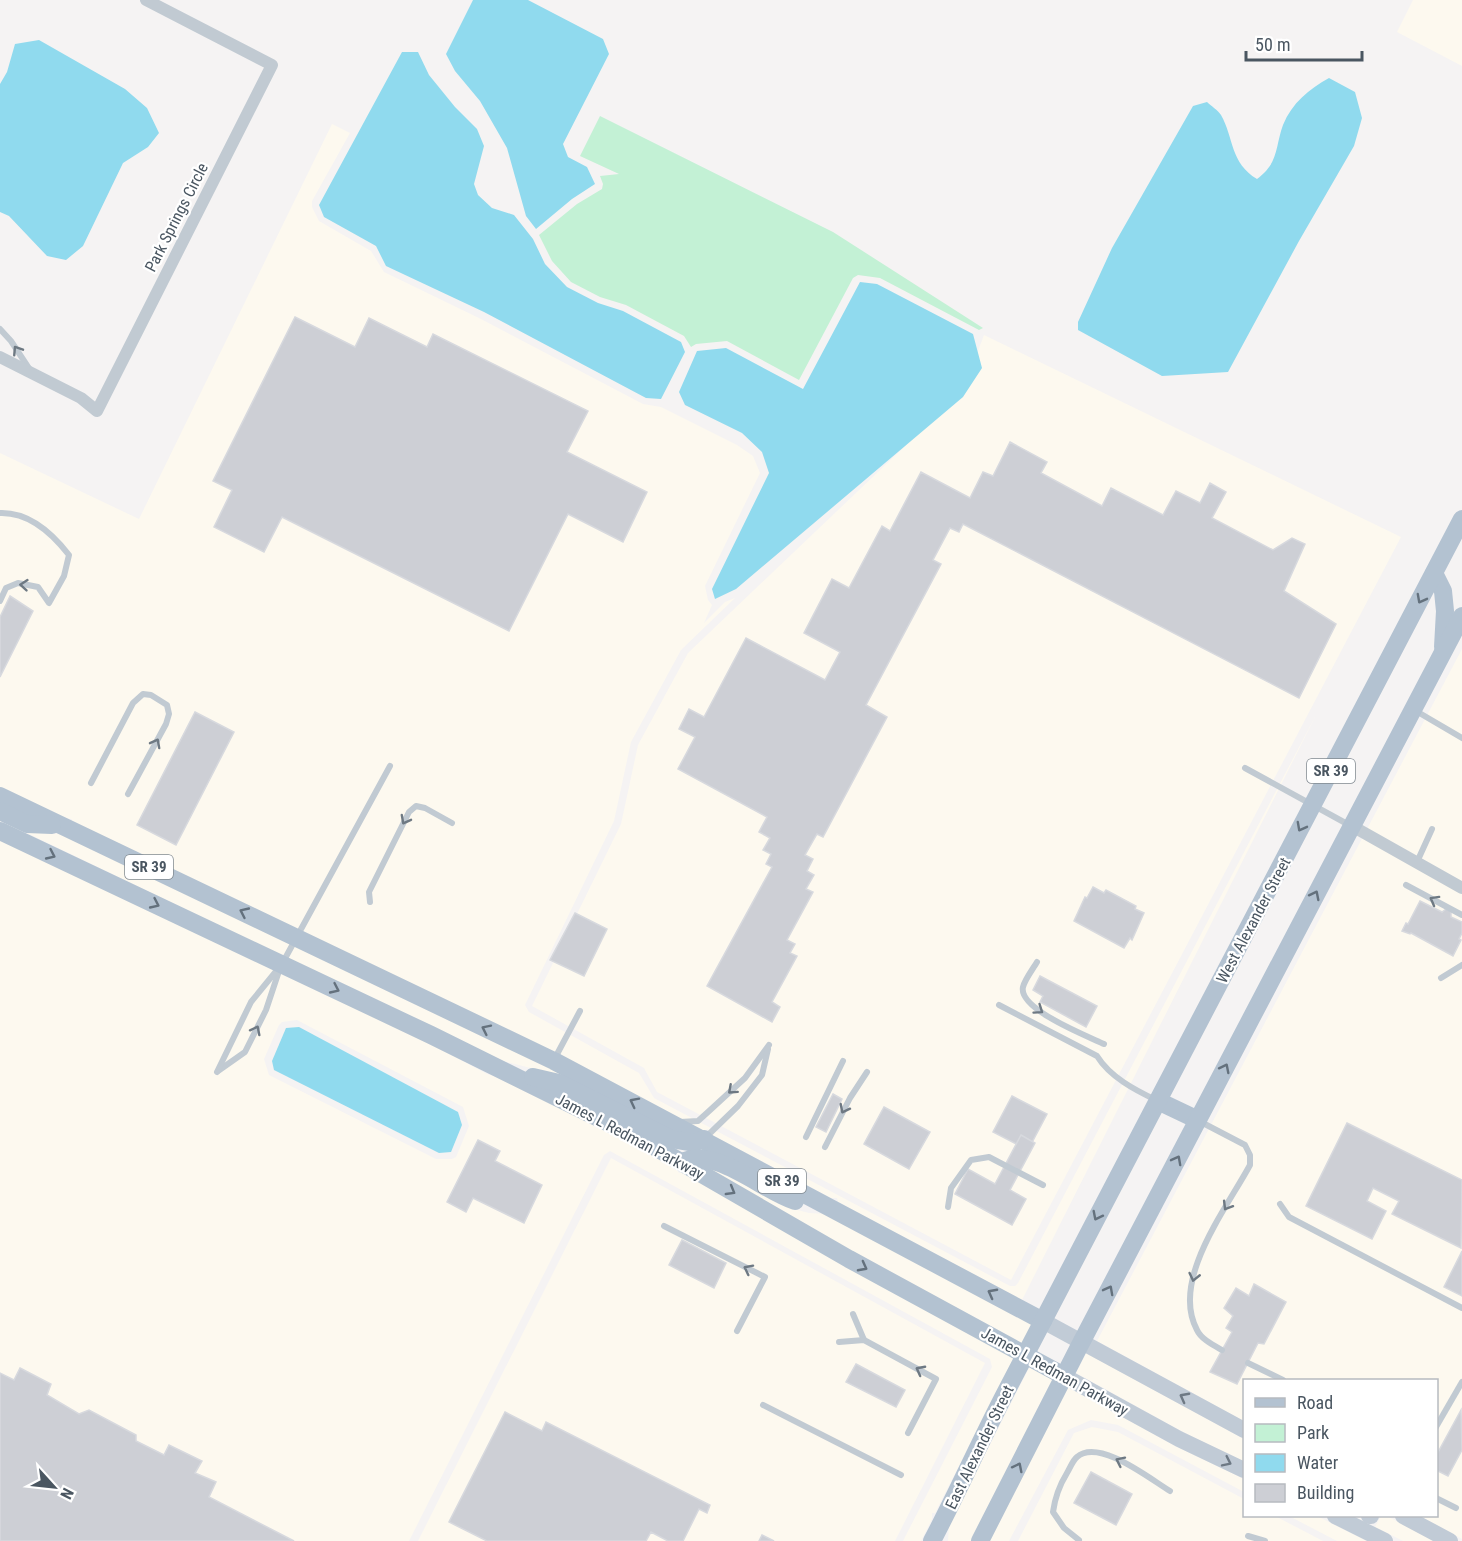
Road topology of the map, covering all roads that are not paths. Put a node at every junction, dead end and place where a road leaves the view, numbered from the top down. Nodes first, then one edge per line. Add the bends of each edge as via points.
1 (146, 0) edge
2 (0, 329) edge
3 (0, 357) edge
4 (32, 373) junction
5 (0, 513) edge
6 (1460, 526) edge
7 (1434, 573) junction
8 (0, 601) edge
9 (1462, 616) edge
10 (1443, 652) junction
11 (1413, 709) junction
12 (1462, 738) edge
13 (390, 765) dead end
14 (1245, 768) dead end
15 (91, 783) dead end
16 (128, 795) dead end
17 (0, 796) edge
18 (1312, 806) junction
19 (0, 811) edge
20 (452, 823) dead end
21 (63, 826) junction
22 (1352, 826) junction
23 (1432, 829) dead end
24 (0, 831) edge
25 (1417, 863) junction
26 (1406, 885) dead end
27 (1462, 888) edge
28 (369, 902) dead end
29 (1462, 915) edge
30 (297, 937) junction
31 (1037, 962) dead end
32 (282, 964) junction
33 (1462, 965) edge
34 (1441, 978) dead end
35 (999, 1005) dead end
36 (580, 1011) dead end
37 (1104, 1044) dead end
38 (554, 1061) junction
39 (843, 1061) dead end
40 (496, 1068) junction
41 (867, 1072) dead end
42 (1158, 1101) junction
43 (1198, 1120) junction
44 (671, 1122) junction
45 (806, 1137) dead end
46 (704, 1140) junction
47 (825, 1147) dead end
48 (682, 1162) junction
49 (1043, 1185) dead end
50 (1280, 1204) dead end
51 (829, 1206) junction
52 (948, 1207) dead end
53 (664, 1226) dead end
54 (1462, 1308) edge
55 (853, 1314) dead end
56 (1043, 1321) junction
57 (737, 1331) dead end
58 (864, 1340) junction
59 (1082, 1341) junction
60 (839, 1342) dead end
61 (1222, 1350) dead end
62 (1026, 1354) junction
63 (1248, 1363) dead end
64 (1064, 1376) junction
65 (1281, 1379) edge
66 (1462, 1382) edge
67 (763, 1405) dead end
68 (1438, 1425) edge
69 (1243, 1429) edge
70 (908, 1433) dead end
71 (969, 1469) junction
72 (1243, 1469) edge
73 (901, 1475) dead end
74 (1170, 1491) dead end
75 (1438, 1499) edge
76 (1456, 1508) dead end
77 (1339, 1517) edge
78 (1407, 1517) edge
79 (1248, 1536) dead end
80 (1079, 1540) edge
81 (932, 1541) edge
82 (945, 1541) edge
83 (980, 1541) edge
84 (1265, 1541) edge
85 (1385, 1541) edge
86 (1450, 1541) edge

1 - 4 street, Park Springs Circle via 272,65 97,411 81,398
4 -> 2 lane
3 - 4 street, Park Springs Circle
5 -> 8 lane via 13,512 33,522 55,536 69,555 64,576 49,603 38,587 18,583 6,588
6 - 7 main road, West Alexander Street / SR 39
7 - 10 main road via 1443,591
7 -> 18 main road, West Alexander Street / SR 39
9 - 10 main road, SR 39
10 - 11 main road, SR 39
11 - 12 lane
11 - 22 main road, SR 39
13 - 30 lane
14 - 18 lane
16 -> 15 lane via 169,714 167,705 151,695 142,694 133,703
17 - 21 main road, James L Redman Parkway / SR 39
18 - 22 lane
18 -> 42 main road, West Alexander Street / SR 39
19 - 21 main road via 27,824
20 -> 28 lane via 425,808 416,806 409,812 369,892
30 -> 21 main road, James L Redman Parkway / SR 39
22 - 25 street
43 -> 22 main road, SR 39
23 - 25 lane
24 -> 32 main road, James L Redman Parkway / SR 39
25 - 27 street
29 -> 26 lane
30 - 32 lane
38 -> 30 main road, James L Redman Parkway / SR 39
31 -> 37 lane via 1022,988 1024,996 1035,1008
32 -> 32 lane via 251,1002 217,1072 245,1052 266,1010
32 -> 40 main road, James L Redman Parkway / SR 39
33 - 34 lane
35 - 42 lane via 1097,1056 1104,1068
36 - 38 lane
44 -> 38 main road, James L Redman Parkway / SR 39
39 - 45 lane
40 - 46 main road via 559,1083 671,1139 694,1143
40 - 48 main road, James L Redman Parkway / SR 39
41 -> 47 lane
42 - 43 main road
42 -> 56 main road, West Alexander Street / SR 39
59 -> 43 main road, SR 39
43 -> 61 lane via 1245,1145 1250,1155 1250,1165 1198,1259 1190,1292 1190,1311 1197,1332
44 - 46 main road, James L Redman Parkway / SR 39
46 -> 44 lane via 762,1075 769,1045 745,1078 698,1121
46 - 51 main road, James L Redman Parkway / SR 39
48 - 51 main road via 696,1158 711,1160 791,1200
48 -> 62 main road, James L Redman Parkway / SR 39 via 849,1259
49 - 52 lane via 988,1157 971,1160 951,1188
50 - 54 lane via 1289,1217
56 -> 51 main road, James L Redman Parkway / SR 39
57 -> 53 lane via 765,1277
55 - 58 lane
56 - 59 main road, James L Redman Parkway
56 - 62 main road, East Alexander Street
58 - 60 lane
70 -> 58 lane via 936,1379
59 - 64 main road, SR 39
69 -> 59 main road, James L Redman Parkway
62 - 64 main road, James L Redman Parkway / SR 39
62 - 71 main road, East Alexander Street
63 - 65 lane
64 -> 72 main road, James L Redman Parkway
83 -> 64 main road
66 - 68 lane
67 - 73 lane
71 - 81 main road, East Alexander Street
71 - 82 main road
74 -> 80 lane via 1107,1455 1089,1451 1076,1457 1058,1488 1053,1512
75 - 76 lane
77 - 85 main road
78 - 86 main road
79 - 84 lane

